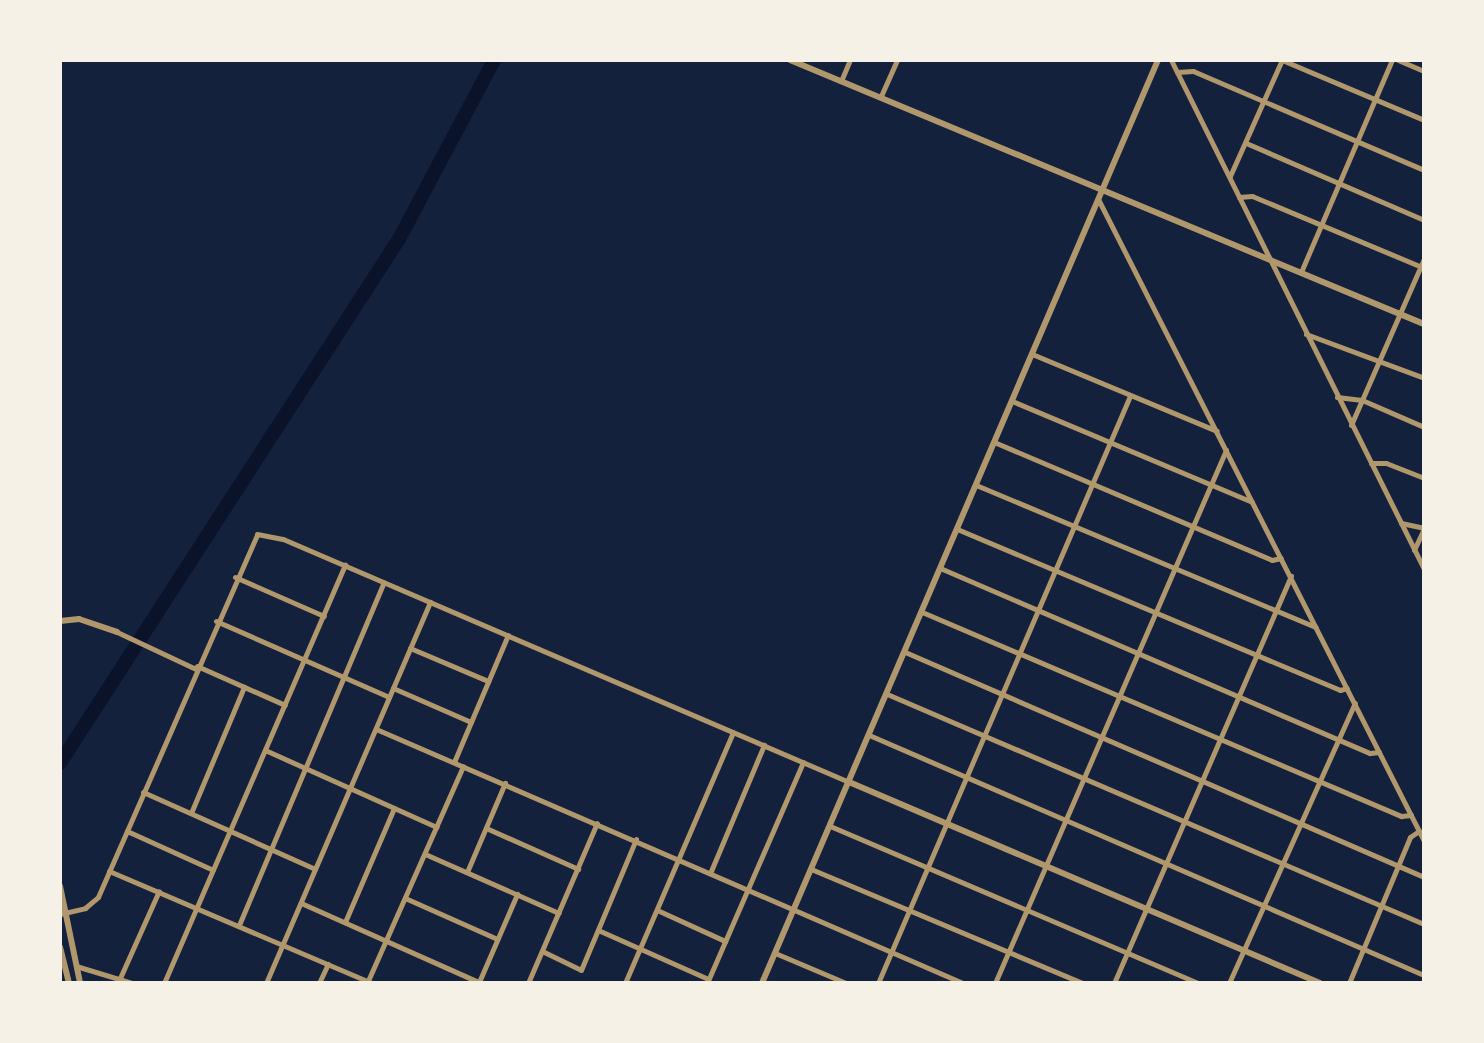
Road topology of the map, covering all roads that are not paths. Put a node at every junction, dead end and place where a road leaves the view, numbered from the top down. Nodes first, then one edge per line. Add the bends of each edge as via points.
1 (790, 60) edge
2 (850, 60) edge
3 (897, 60) edge
4 (1158, 60) edge
5 (1171, 60) edge
6 (1395, 60) edge
7 (801, 62) edge
8 (1424, 71) edge
9 (1177, 72) junction
10 (841, 81) junction
11 (881, 96) junction
12 (1375, 100) junction
13 (1264, 102) junction
14 (1424, 120) edge
15 (1356, 142) junction
16 (1246, 143) junction
17 (1424, 170) edge
18 (1230, 176) junction
19 (1339, 184) junction
20 (1102, 190) junction
21 (1239, 197) junction
22 (1098, 199) junction
23 (1424, 220) edge
24 (1321, 225) junction
25 (1267, 257) junction
26 (1424, 259) edge
27 (1422, 267) edge
28 (1301, 272) junction
29 (1400, 314) junction
30 (1424, 324) edge
31 (1306, 334) junction
32 (1032, 354) junction
33 (1380, 359) junction
34 (1424, 378) edge
35 (1130, 396) junction
36 (1337, 397) junction
37 (1362, 400) junction
38 (1012, 401) junction
39 (1351, 425) junction
40 (1424, 427) edge
41 (1218, 432) junction
42 (1111, 441) junction
43 (994, 442) junction
44 (1226, 449) junction
45 (1371, 463) junction
46 (1424, 478) edge
47 (1093, 483) junction
48 (1211, 484) junction
49 (976, 485) junction
50 (1253, 502) junction
51 (1401, 523) junction
52 (1193, 526) junction
53 (1074, 527) junction
54 (957, 529) junction
55 (1424, 529) edge
56 (1414, 550) junction
57 (1281, 558) junction
58 (345, 565) junction
59 (940, 568) junction
60 (1056, 568) junction
61 (1174, 569) junction
62 (1424, 569) edge
63 (1291, 576) junction
64 (235, 577) junction
65 (384, 582) junction
66 (430, 602) junction
67 (1039, 609) junction
68 (1273, 611) junction
69 (922, 612) junction
70 (1155, 612) junction
71 (324, 616) junction
72 (60, 621) edge
73 (216, 621) junction
74 (1317, 628) junction
75 (117, 632) joint
76 (508, 635) junction
77 (410, 648) junction
78 (905, 652) junction
79 (1020, 652) junction
80 (1138, 653) junction
81 (1255, 654) junction
82 (304, 661) junction
83 (196, 667) junction
84 (343, 678) junction
85 (488, 681) junction
86 (244, 687) junction
87 (393, 688) junction
88 (1347, 688) junction
89 (887, 694) junction
90 (1002, 694) junction
91 (1238, 694) junction
92 (1119, 696) junction
93 (389, 697) junction
94 (1355, 703) junction
95 (285, 705) junction
96 (471, 722) junction
97 (376, 729) junction
98 (733, 732) junction
99 (869, 735) junction
100 (985, 735) junction
101 (1101, 737) junction
102 (1219, 737) junction
103 (1336, 738) junction
104 (764, 745) junction
105 (265, 750) junction
106 (1379, 752) junction
107 (454, 762) junction
108 (803, 762) junction
109 (463, 766) junction
110 (305, 768) junction
111 (966, 778) junction
112 (1083, 779) junction
113 (1201, 779) junction
114 (1318, 780) junction
115 (849, 782) junction
116 (505, 783) junction
117 (349, 788) junction
118 (143, 792) junction
119 (394, 808) junction
120 (191, 813) junction
121 (1411, 815) junction
122 (1065, 820) junction
123 (1183, 821) junction
124 (1300, 822) junction
125 (597, 823) junction
126 (947, 823) junction
127 (830, 826) junction
128 (436, 827) junction
129 (486, 828) junction
130 (126, 831) junction
131 (230, 831) junction
132 (1419, 831) junction
133 (636, 839) junction
134 (1424, 841) edge
135 (272, 848) junction
136 (425, 854) junction
137 (680, 858) junction
138 (1166, 861) junction
139 (1281, 863) junction
140 (1398, 865) junction
141 (1045, 866) junction
142 (928, 868) junction
143 (315, 869) junction
144 (578, 869) junction
145 (811, 869) junction
146 (213, 870) junction
147 (109, 871) junction
148 (711, 871) junction
149 (467, 872) junction
150 (1424, 877) edge
151 (60, 886) edge
152 (748, 888) junction
153 (159, 891) junction
154 (517, 894) junction
155 (405, 898) junction
156 (301, 903) junction
157 (1264, 904) junction
158 (1381, 906) junction
159 (197, 908) junction
160 (910, 909) junction
161 (1146, 909) junction
162 (657, 910) junction
163 (793, 910) junction
164 (1026, 910) junction
165 (559, 913) junction
166 (63, 914) edge
167 (345, 922) junction
168 (1424, 924) edge
169 (239, 925) junction
170 (598, 930) junction
171 (497, 939) junction
172 (387, 941) junction
173 (725, 941) junction
174 (283, 944) junction
175 (60, 947) edge
176 (641, 948) junction
177 (1364, 948) junction
178 (1244, 950) junction
179 (542, 951) junction
180 (891, 952) junction
181 (775, 953) junction
182 (1007, 953) junction
183 (1127, 953) junction
184 (328, 964) junction
185 (76, 966) junction
186 (1424, 975) edge
187 (120, 978) junction
188 (707, 981) edge
189 (480, 982) edge
190 (69, 983) edge
191 (80, 983) edge
192 (132, 983) edge
193 (164, 983) edge
194 (266, 983) edge
195 (319, 983) edge
196 (369, 983) edge
197 (528, 983) edge
198 (625, 983) edge
199 (762, 983) edge
200 (846, 983) edge
201 (878, 983) edge
202 (963, 983) edge
203 (995, 983) edge
204 (1082, 983) edge
205 (1114, 983) edge
206 (1198, 983) edge
207 (1229, 983) edge
208 (1320, 983) edge
209 (1349, 983) edge

1 - 7 street
2 - 10 street
3 - 11 street
4 - 20 street
5 - 9 street
6 - 8 street
6 - 12 street
7 - 10 street
9 - 13 street via 1193,71
9 - 18 street
10 - 11 street
11 - 20 street
12 - 13 street via 1282,60
12 - 14 street
12 - 15 street
13 - 15 street
13 - 16 street
15 - 17 street
15 - 19 street
16 - 18 street
16 - 19 street
18 - 21 street
19 - 23 street
19 - 24 street
20 - 22 street
20 - 25 street
21 - 24 street via 1252,196
21 - 25 street
22 - 32 street
22 - 41 street
24 - 27 street
24 - 28 street
25 - 28 street
25 - 31 street
26 - 27 street
27 - 29 street
28 - 29 street
29 - 30 street
29 - 33 street
31 - 33 street
31 - 36 street
32 - 35 street
32 - 38 street
33 - 34 street
33 - 37 street
35 - 41 street
35 - 42 street
36 - 37 street
36 - 39 street
37 - 39 street
37 - 40 street
38 - 42 street
38 - 43 street
39 - 45 street
41 - 44 street
42 - 47 street
42 - 48 street
43 - 47 street
43 - 49 street
44 - 48 street
44 - 50 street
45 - 46 street via 1386,463
45 - 51 street
47 - 52 street
47 - 53 street
48 - 50 street
48 - 52 street
49 - 53 street
49 - 54 street
50 - 57 street
51 - 55 street
51 - 56 street
52 - 57 street via 1272,560
52 - 61 street
53 - 60 street
53 - 61 street
54 - 59 street
54 - 60 street
55 - 56 street
56 - 62 street
57 - 63 street
58 - 64 street via 264,533 249,543
58 - 65 street
58 - 71 street
59 - 67 street
59 - 69 street
60 - 67 street
60 - 70 street
61 - 68 street
61 - 70 street
63 - 68 street
63 - 74 street
64 - 71 street
64 - 73 street
65 - 66 street
65 - 84 street
66 - 76 street
66 - 77 street
67 - 79 street
67 - 80 street
68 - 74 street
68 - 81 street
69 - 78 street
69 - 79 street
70 - 80 street
70 - 81 street
71 - 82 street
72 - 75 street via 79,619
73 - 82 street
73 - 83 street
74 - 88 street
75 - 83 street
76 - 85 street
76 - 98 street
77 - 85 street
77 - 87 street
78 - 89 street
78 - 90 street
79 - 90 street
79 - 92 street
80 - 91 street
80 - 92 street
81 - 88 street via 1340,690
81 - 91 street
82 - 84 street
82 - 95 street
83 - 86 street
83 - 118 street
84 - 93 street
84 - 110 street
85 - 96 street
86 - 95 street
86 - 120 street
87 - 93 street
87 - 96 street
88 - 94 street
89 - 99 street
89 - 100 street
90 - 100 street
90 - 101 street
91 - 102 street
91 - 103 street
92 - 101 street
92 - 102 street
93 - 97 street
94 - 103 street
94 - 106 street
95 - 105 street
96 - 107 street
97 - 107 street
97 - 117 street
98 - 104 street
98 - 137 street
99 - 111 street
99 - 115 street
100 - 111 street
100 - 112 street
101 - 112 street
101 - 113 street
102 - 113 street
102 - 114 street
103 - 106 street
103 - 114 street
104 - 108 street
104 - 148 street
105 - 110 street
105 - 131 street
106 - 121 street
107 - 109 street
108 - 115 street
108 - 152 street
109 - 116 street
109 - 128 street
110 - 117 street
110 - 135 street
111 - 122 street
111 - 126 street
112 - 122 street
112 - 123 street
113 - 123 street
113 - 124 street
114 - 121 street via 1401,816
114 - 124 street
115 - 126 street
115 - 127 street
116 - 125 street
116 - 129 street
117 - 119 street
117 - 143 street
118 - 120 street
118 - 130 street
119 - 128 street
119 - 167 street
120 - 131 street
121 - 132 street
122 - 138 street
122 - 141 street
123 - 138 street
123 - 139 street
124 - 139 street
124 - 140 street
125 - 133 street
125 - 144 street
126 - 141 street
126 - 142 street
127 - 142 street
127 - 145 street
128 - 136 street
129 - 144 street
129 - 149 street
130 - 146 street
130 - 147 street
131 - 135 street
131 - 146 street
132 - 134 street
132 - 140 street via 1410,837
133 - 137 street
133 - 170 street
135 - 143 street
135 - 169 street
136 - 149 street
136 - 155 street
137 - 148 street
137 - 162 street
138 - 157 street
138 - 161 street
139 - 157 street
139 - 158 street
140 - 150 street
140 - 158 street
141 - 161 street
141 - 164 street
142 - 160 street
142 - 164 street
143 - 156 street
144 - 165 street
145 - 160 street
145 - 163 street
146 - 159 street
147 - 153 street
147 - 166 street via 92,905
148 - 152 street
149 - 154 street
151 - 166 street
152 - 163 street
152 - 173 street
153 - 159 street
153 - 187 street
154 - 165 street
154 - 171 street
155 - 171 street
155 - 172 street
156 - 167 street
156 - 174 street
157 - 177 street
157 - 178 street
158 - 168 street
158 - 177 street
159 - 169 street
159 - 193 street
160 - 180 street
160 - 182 street
161 - 178 street
161 - 183 street
162 - 173 street
162 - 176 street
163 - 180 street
163 - 181 street
164 - 182 street
164 - 183 street
165 - 179 street
166 - 185 street
167 - 172 street
169 - 174 street
170 - 176 street
170 - 179 street via 581,970
171 - 189 street
172 - 189 street
172 - 196 street
173 - 188 street
174 - 184 street
174 - 194 street
175 - 190 street
176 - 188 street
176 - 198 street
177 - 186 street
177 - 209 street
178 - 207 street
178 - 208 street
179 - 197 street
180 - 201 street
180 - 202 street
181 - 199 street
181 - 200 street
182 - 203 street
182 - 204 street
183 - 205 street
183 - 206 street
184 - 195 street
184 - 196 street
185 - 187 street
185 - 191 street
187 - 192 street

